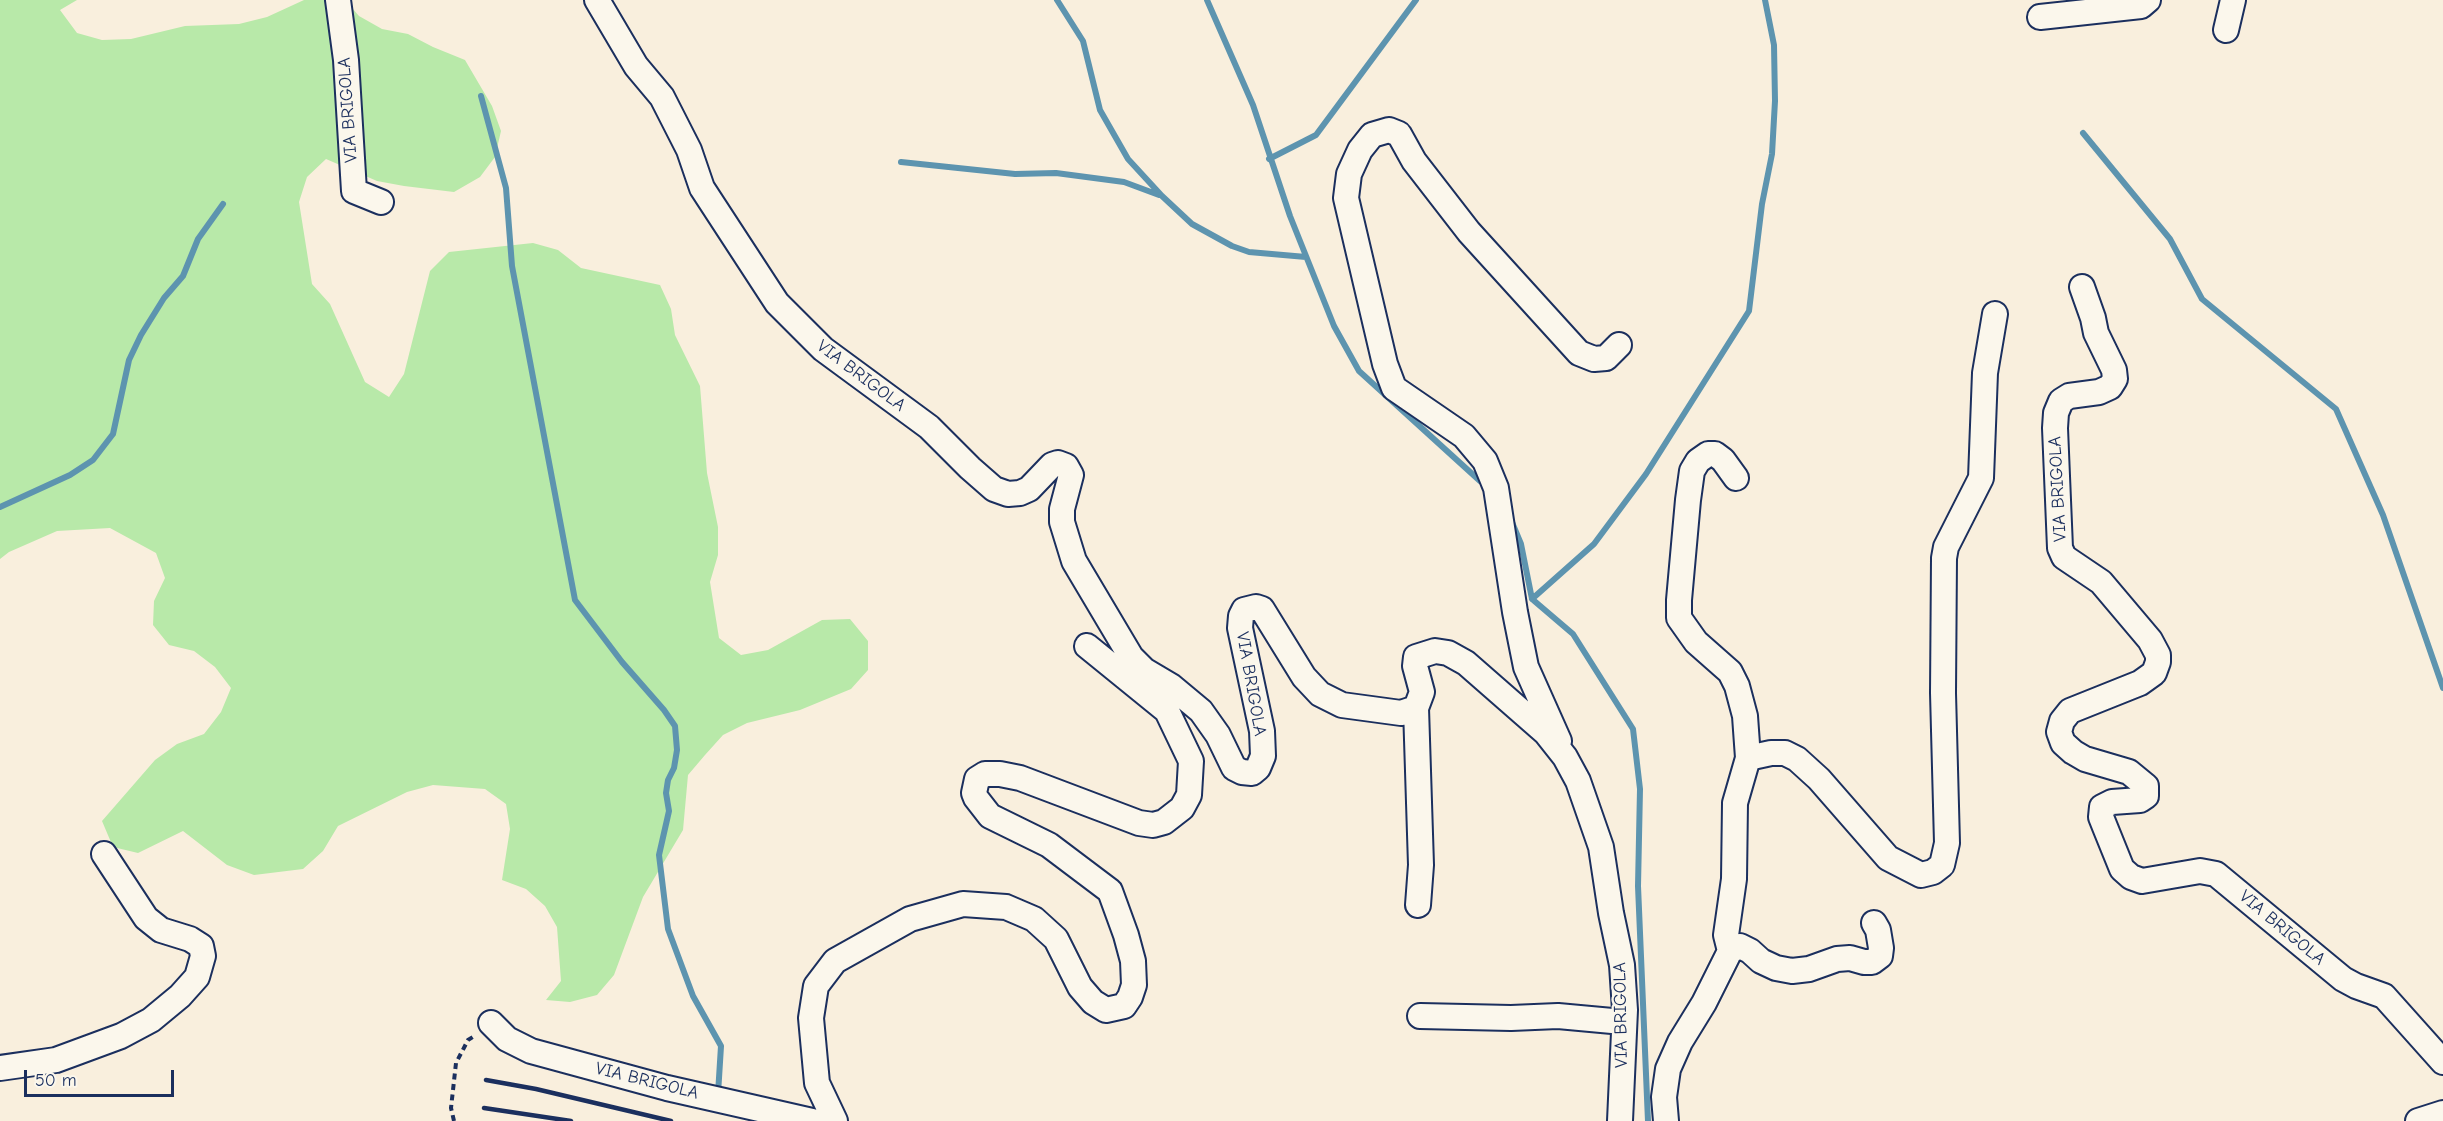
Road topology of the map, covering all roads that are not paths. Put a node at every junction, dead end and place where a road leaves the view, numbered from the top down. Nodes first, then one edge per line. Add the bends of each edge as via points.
1 (338, 0) edge
2 (597, 0) edge
3 (2148, 0) edge
4 (2233, 0) edge
5 (2040, 17) dead end
6 (2226, 30) dead end
7 (381, 202) dead end
8 (2082, 287) dead end
9 (1995, 314) dead end
10 (1619, 345) dead end
11 (1736, 478) dead end
12 (1087, 646) dead end
13 (1416, 708) junction
14 (1565, 757) junction
15 (1748, 758) junction
16 (104, 854) dead end
17 (1418, 905) dead end
18 (1874, 923) dead end
19 (1730, 951) junction
20 (1420, 1016) dead end
21 (1623, 1022) junction
22 (491, 1023) road end
23 (2443, 1062) edge
24 (0, 1068) edge
25 (2443, 1113) edge
26 (812, 1121) edge
27 (835, 1121) edge
28 (1620, 1121) edge
29 (1666, 1121) edge
30 (2418, 1121) edge

1 - 7 street, VIA BRIGOLA via 354,191
2 - 13 street, VIA BRIGOLA via 636,66 662,98 689,150 702,188 777,303 823,349 929,427 994,489 1020,493 1052,465 1066,466 1071,475 1062,522 1074,561 1131,657 1201,711 1234,768 1252,772 1263,756 1262,731 1240,637 1241,616 1250,608 1262,609 1304,677 1320,694 1342,705 1378,711 1401,713
3 - 5 street via 2141,6
4 - 6 street
8 - 23 street, VIA BRIGOLA via 2115,379 2110,387 2099,392 2069,396 2061,401 2056,413 2060,548 2064,557 2101,582 2150,640 2158,662 2154,673 2140,683 2070,711 2061,721 2063,743 2085,759 2128,772 2146,786 2146,796 2140,800 2112,802 2102,807 2105,827 2122,868 2131,877 2142,881 2200,871 2216,874 2343,979 2384,996
9 - 15 street via 1985,373 1981,478 1944,558 1947,843 1942,865 1921,874 1888,858 1797,759 1785,753
10 - 14 street via 1606,358 1594,359 1579,353 1469,232 1414,161 1399,134 1389,130 1372,135 1349,174 1346,198 1385,364 1395,388 1464,436 1485,461 1496,488 1526,667
11 - 15 street via 1715,454 1698,461 1692,471 1679,618 1696,642 1730,672 1737,686 1745,716
12 - 27 street via 1167,711 1191,761 1189,795 1182,808 1164,822 1138,823 1000,774 985,774 977,779 974,793 990,816 1050,845 1110,891 1132,961 1134,985 1130,997 1124,1006 1106,1010 1093,1002 1080,987 1056,939 1034,919 1006,907 963,904 910,919 836,961 816,986 811,1018 817,1083
13 - 14 street, VIA BRIGOLA via 1422,692 1416,657 1435,651 1448,653 1498,690 1546,733
13 - 17 street via 1421,865
14 - 21 street, VIA BRIGOLA via 1601,847 1622,965
15 - 19 street via 1735,803 1734,879 1726,935
16 - 24 street via 146,918 161,930 201,946 203,956 197,977 151,1020 121,1036 56,1060
18 - 19 street via 1881,948 1880,956 1872,962 1837,959 1792,971 1761,961 1740,946
19 - 29 street via 1671,1062 1665,1082
20 - 21 street via 1558,1016
21 - 28 street, VIA BRIGOLA
22 - 26 street, VIA BRIGOLA via 507,1039 531,1051 667,1088
25 - 30 street

